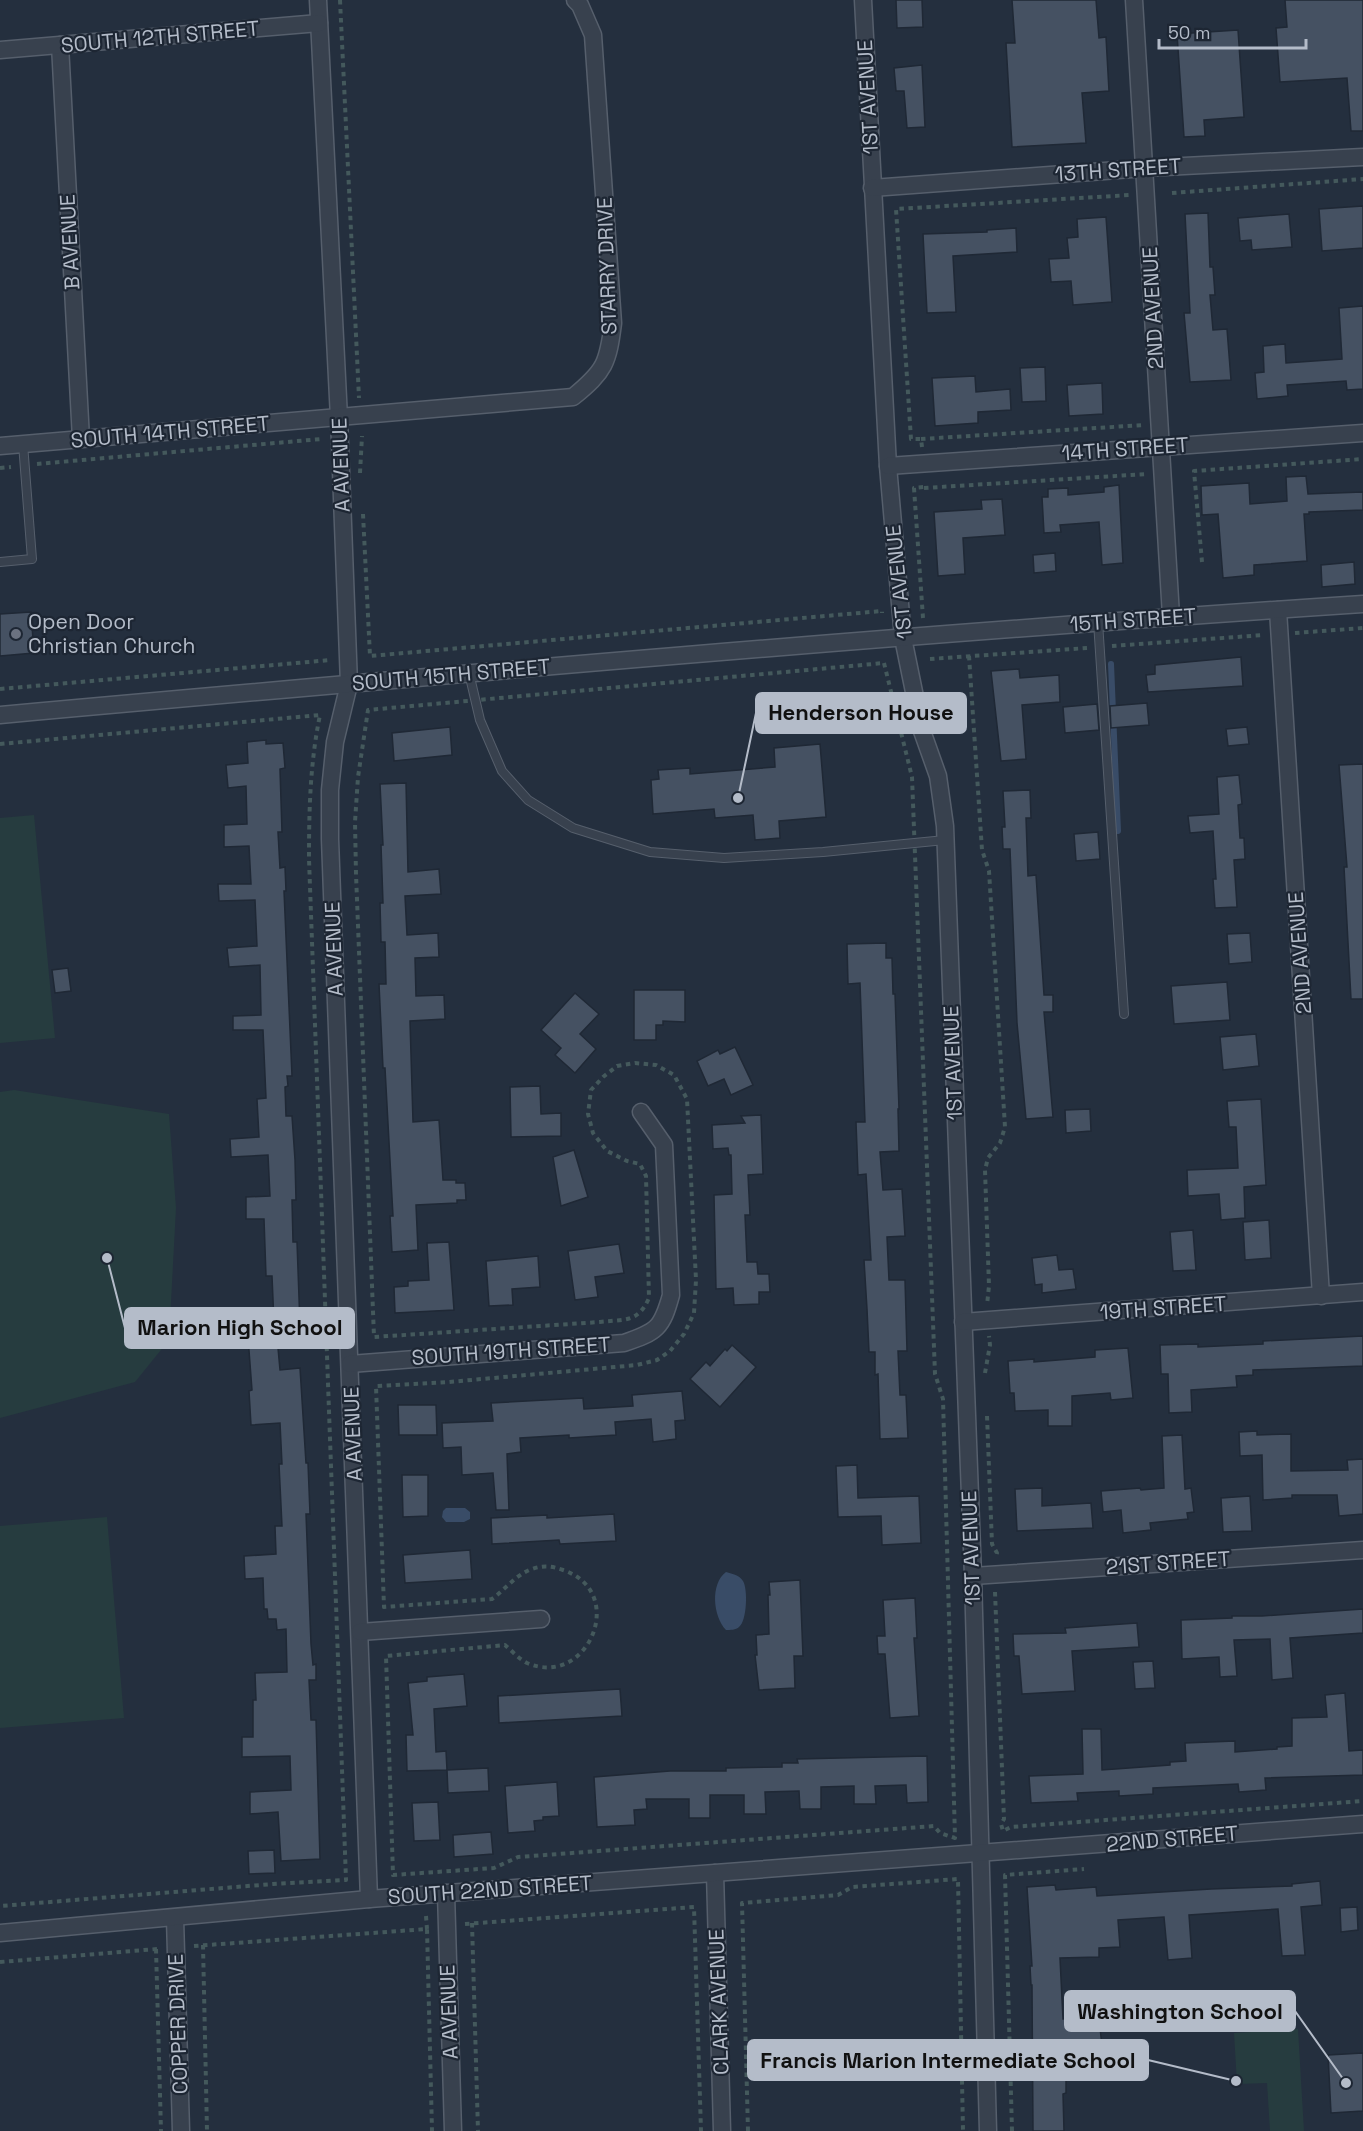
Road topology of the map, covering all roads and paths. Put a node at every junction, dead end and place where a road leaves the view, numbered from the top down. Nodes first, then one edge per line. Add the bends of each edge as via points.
1 (318, 0) edge
2 (340, 0) edge
3 (575, 0) edge
4 (863, 0) edge
5 (1134, 0) edge
6 (320, 23) junction
7 (60, 45) junction
8 (0, 50) edge
9 (1363, 157) edge
10 (1145, 168) junction
11 (1363, 179) edge
12 (872, 188) junction
13 (1172, 193) dead end
14 (1130, 195) dead end
15 (359, 399) dead end
16 (339, 417) junction
17 (1145, 424) dead end
18 (1363, 433) edge
19 (362, 436) dead end
20 (81, 439) junction
21 (321, 439) dead end
22 (921, 439) junction
23 (23, 444) junction
24 (0, 446) edge
25 (1161, 447) junction
26 (922, 451) dead end
27 (1363, 459) edge
28 (25, 465) junction
29 (888, 466) junction
30 (0, 468) edge
31 (1149, 474) dead end
32 (923, 477) dead end
33 (361, 484) dead end
34 (924, 488) junction
35 (362, 507) dead end
36 (0, 562) edge
37 (1202, 562) dead end
38 (1363, 604) edge
39 (1278, 610) junction
40 (1171, 616) junction
41 (923, 618) dead end
42 (880, 622) dead end
43 (1098, 622) junction
44 (1363, 628) edge
45 (1280, 634) junction
46 (903, 638) junction
47 (1099, 647) junction
48 (969, 656) junction
49 (930, 659) dead end
50 (332, 660) dead end
51 (470, 673) junction
52 (349, 684) junction
53 (0, 689) edge
54 (475, 700) junction
55 (0, 715) edge
56 (0, 744) edge
57 (945, 840) junction
58 (915, 843) junction
59 (1124, 1014) dead end
60 (641, 1112) dead end
61 (1363, 1292) edge
62 (1321, 1296) junction
63 (988, 1320) junction
64 (963, 1322) junction
65 (350, 1364) junction
66 (986, 1382) dead end
67 (987, 1405) dead end
68 (1363, 1550) edge
69 (995, 1574) junction
70 (973, 1576) junction
71 (541, 1619) dead end
72 (360, 1632) junction
73 (1363, 1801) edge
74 (1363, 1824) edge
75 (981, 1854) junction
76 (1084, 1869) dead end
77 (715, 1873) junction
78 (446, 1893) junction
79 (369, 1899) junction
80 (0, 1906) edge
81 (175, 1918) junction
82 (472, 1923) junction
83 (465, 1924) dead end
84 (0, 1933) edge
85 (202, 1945) junction
86 (194, 1946) dead end
87 (156, 1949) junction
88 (164, 1949) dead end
89 (0, 1962) edge
90 (161, 2131) edge
91 (181, 2131) edge
92 (207, 2131) edge
93 (432, 2131) edge
94 (453, 2131) edge
95 (478, 2131) edge
96 (700, 2131) edge
97 (722, 2131) edge
98 (747, 2131) edge
99 (963, 2131) edge
100 (988, 2131) edge
101 (1012, 2131) edge

1 - 6 street, A AVENUE
2 - 15 path
3 - 16 street, STARRY DRIVE via 593,35 613,323 609,355 595,379 573,397
4 - 12 street, 1ST AVENUE
5 - 10 street, 2ND AVENUE
6 - 7 street, SOUTH 12TH STREET
6 - 16 street, A AVENUE
7 - 8 street, SOUTH 12TH STREET
7 - 20 street, B AVENUE
9 - 10 street, 13TH STREET
10 - 12 street, 13TH STREET
10 - 25 street, 2ND AVENUE
11 - 13 path
12 - 29 street, 1ST AVENUE
14 - 22 path via 896,209 911,439
16 - 20 street, SOUTH 14TH STREET
16 - 52 street, A AVENUE
17 - 22 path
18 - 25 street, 14TH STREET
19 - 33 path
20 - 23 street, SOUTH 14TH STREET
21 - 28 path
22 - 26 path
23 - 24 street, SOUTH 14TH STREET
23 - 28 lane
25 - 29 street, 14TH STREET
25 - 40 street, 2ND AVENUE
27 - 37 path via 1194,471
28 - 30 path
28 - 36 lane via 32,559
29 - 46 street, 1ST AVENUE
31 - 34 path
32 - 34 path
34 - 41 path via 914,488
35 - 42 path via 370,656 882,611
38 - 39 street, 15TH STREET
39 - 40 street, 15TH STREET
39 - 45 street, 2ND AVENUE
40 - 43 street, 15TH STREET
43 - 46 street, 15TH STREET
43 - 47 lane
44 - 45 path
45 - 47 path
45 - 62 street, 2ND AVENUE
46 - 51 street, SOUTH 15TH STREET
46 - 57 street, 1ST AVENUE via 922,731 938,776
47 - 48 path
47 - 59 lane
48 - 49 path
48 - 63 path via 982,850 989,871 1005,1127 985,1170
50 - 53 path
51 - 52 street, SOUTH 15TH STREET
51 - 54 lane
52 - 55 street, SOUTH 15TH STREET
52 - 65 street, A AVENUE via 335,742 330,819
54 - 58 lane via 502,771 528,800 573,828 650,852 724,858
54 - 58 path via 884,663 912,777
54 - 58 path via 368,710 355,822 374,1336 600,1322 632,1318 644,1311 649,1298 646,1176 640,1164 608,1151 593,1132 588,1114 591,1090 617,1066 635,1063 657,1065 674,1075 687,1099 696,1280 694,1313 670,1351 657,1360 637,1365 376,1386 384,1607 492,1599 517,1576 550,1566 584,1581 594,1598 598,1618 591,1642 579,1656 560,1665 543,1667 525,1662 505,1646 386,1656 393,1875 494,1868 518,1857 934,1826 940,1833 955,1838 943,1399 935,1374
56 - 80 path via 320,715 310,786 309,859 346,1880
57 - 58 lane
57 - 64 street, 1ST AVENUE
60 - 65 street, SOUTH 19TH STREET via 664,1145 671,1295 664,1318 648,1335 624,1343
61 - 62 street, 19TH STREET
62 - 63 street, 19TH STREET
63 - 64 street, 19TH STREET
63 - 66 path
64 - 70 street, 1ST AVENUE
65 - 72 street, A AVENUE
67 - 69 path
68 - 69 street, 21ST STREET
69 - 70 street, 21ST STREET
69 - 73 path via 1003,1831 1011,1827
70 - 75 street, 1ST AVENUE
71 - 72 street
72 - 79 street, A AVENUE
74 - 75 street, 22ND STREET
75 - 77 street, SOUTH 22ND STREET
75 - 100 street, 1ST AVENUE
76 - 101 path via 1005,1875
77 - 78 street, SOUTH 22ND STREET
77 - 97 street, CLARK AVENUE
78 - 79 street, SOUTH 22ND STREET
78 - 94 street, A AVENUE
79 - 81 street, SOUTH 22ND STREET
81 - 84 street, SOUTH 22ND STREET
81 - 91 street, COPPER DRIVE
82 - 83 path
82 - 95 path
82 - 96 path via 694,1907
85 - 86 path
85 - 92 path
85 - 93 path via 427,1929
87 - 88 path
87 - 89 path
87 - 90 path
98 - 99 path via 742,1903 838,1895 852,1887 958,1879

